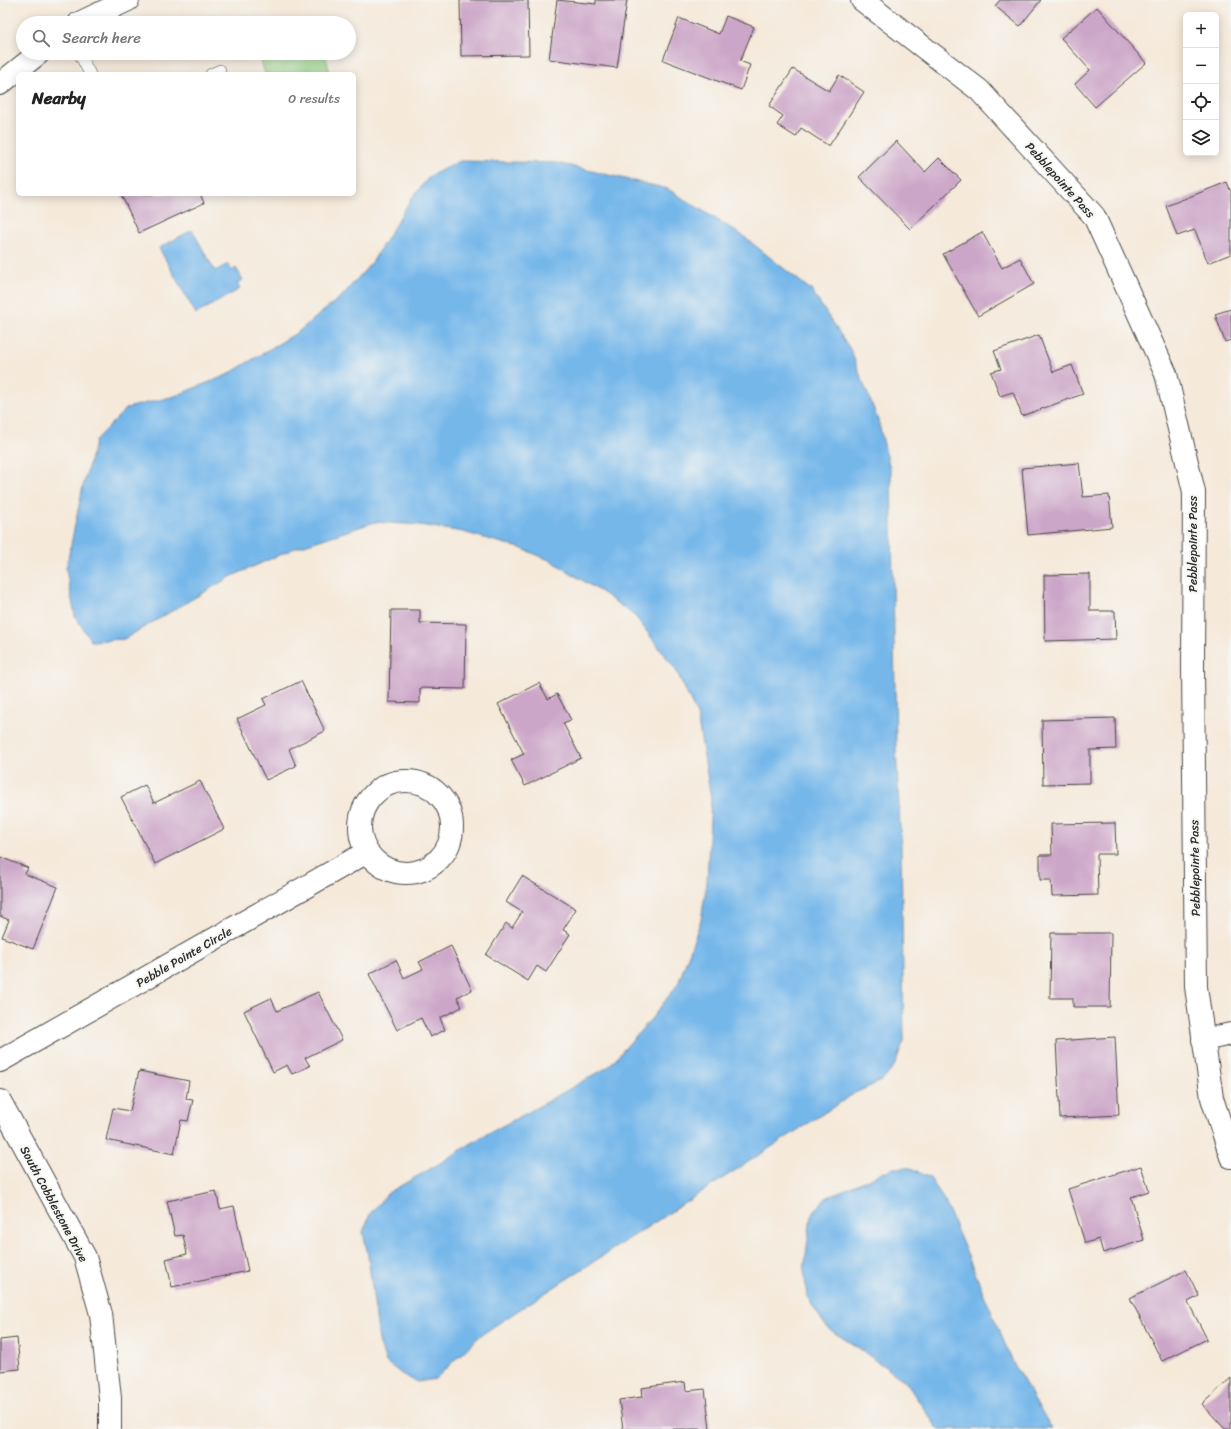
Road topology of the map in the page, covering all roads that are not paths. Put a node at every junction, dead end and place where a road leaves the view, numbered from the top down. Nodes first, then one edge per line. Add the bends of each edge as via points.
1 (128, 0) edge
2 (862, 0) edge
3 (94, 16) edge
4 (30, 60) edge
5 (83, 60) edge
6 (89, 72) edge
7 (0, 84) edge
8 (367, 852) junction
9 (1231, 1034) edge
10 (1203, 1040) junction
11 (0, 1061) edge
12 (0, 1101) edge
13 (1231, 1157) edge
14 (110, 1429) edge

1 - 3 street
2 - 10 street, Pebblepointe Pass via 979,90 1094,216 1166,374 1194,492 1196,987
4 - 7 street
5 - 6 lane
8 - 8 street via 377,863 391,870 406,873 421,870 434,863 445,852 451,838 452,823 448,808 440,795 428,786 414,781 398,781 384,786 372,795 364,808 360,823 361,838
8 - 11 street, Pebble Pointe Circle
9 - 10 street
10 - 13 street, Pebblepointe Pass via 1212,1098
12 - 14 street, South Cobblestone Drive via 85,1257 102,1314 110,1398

